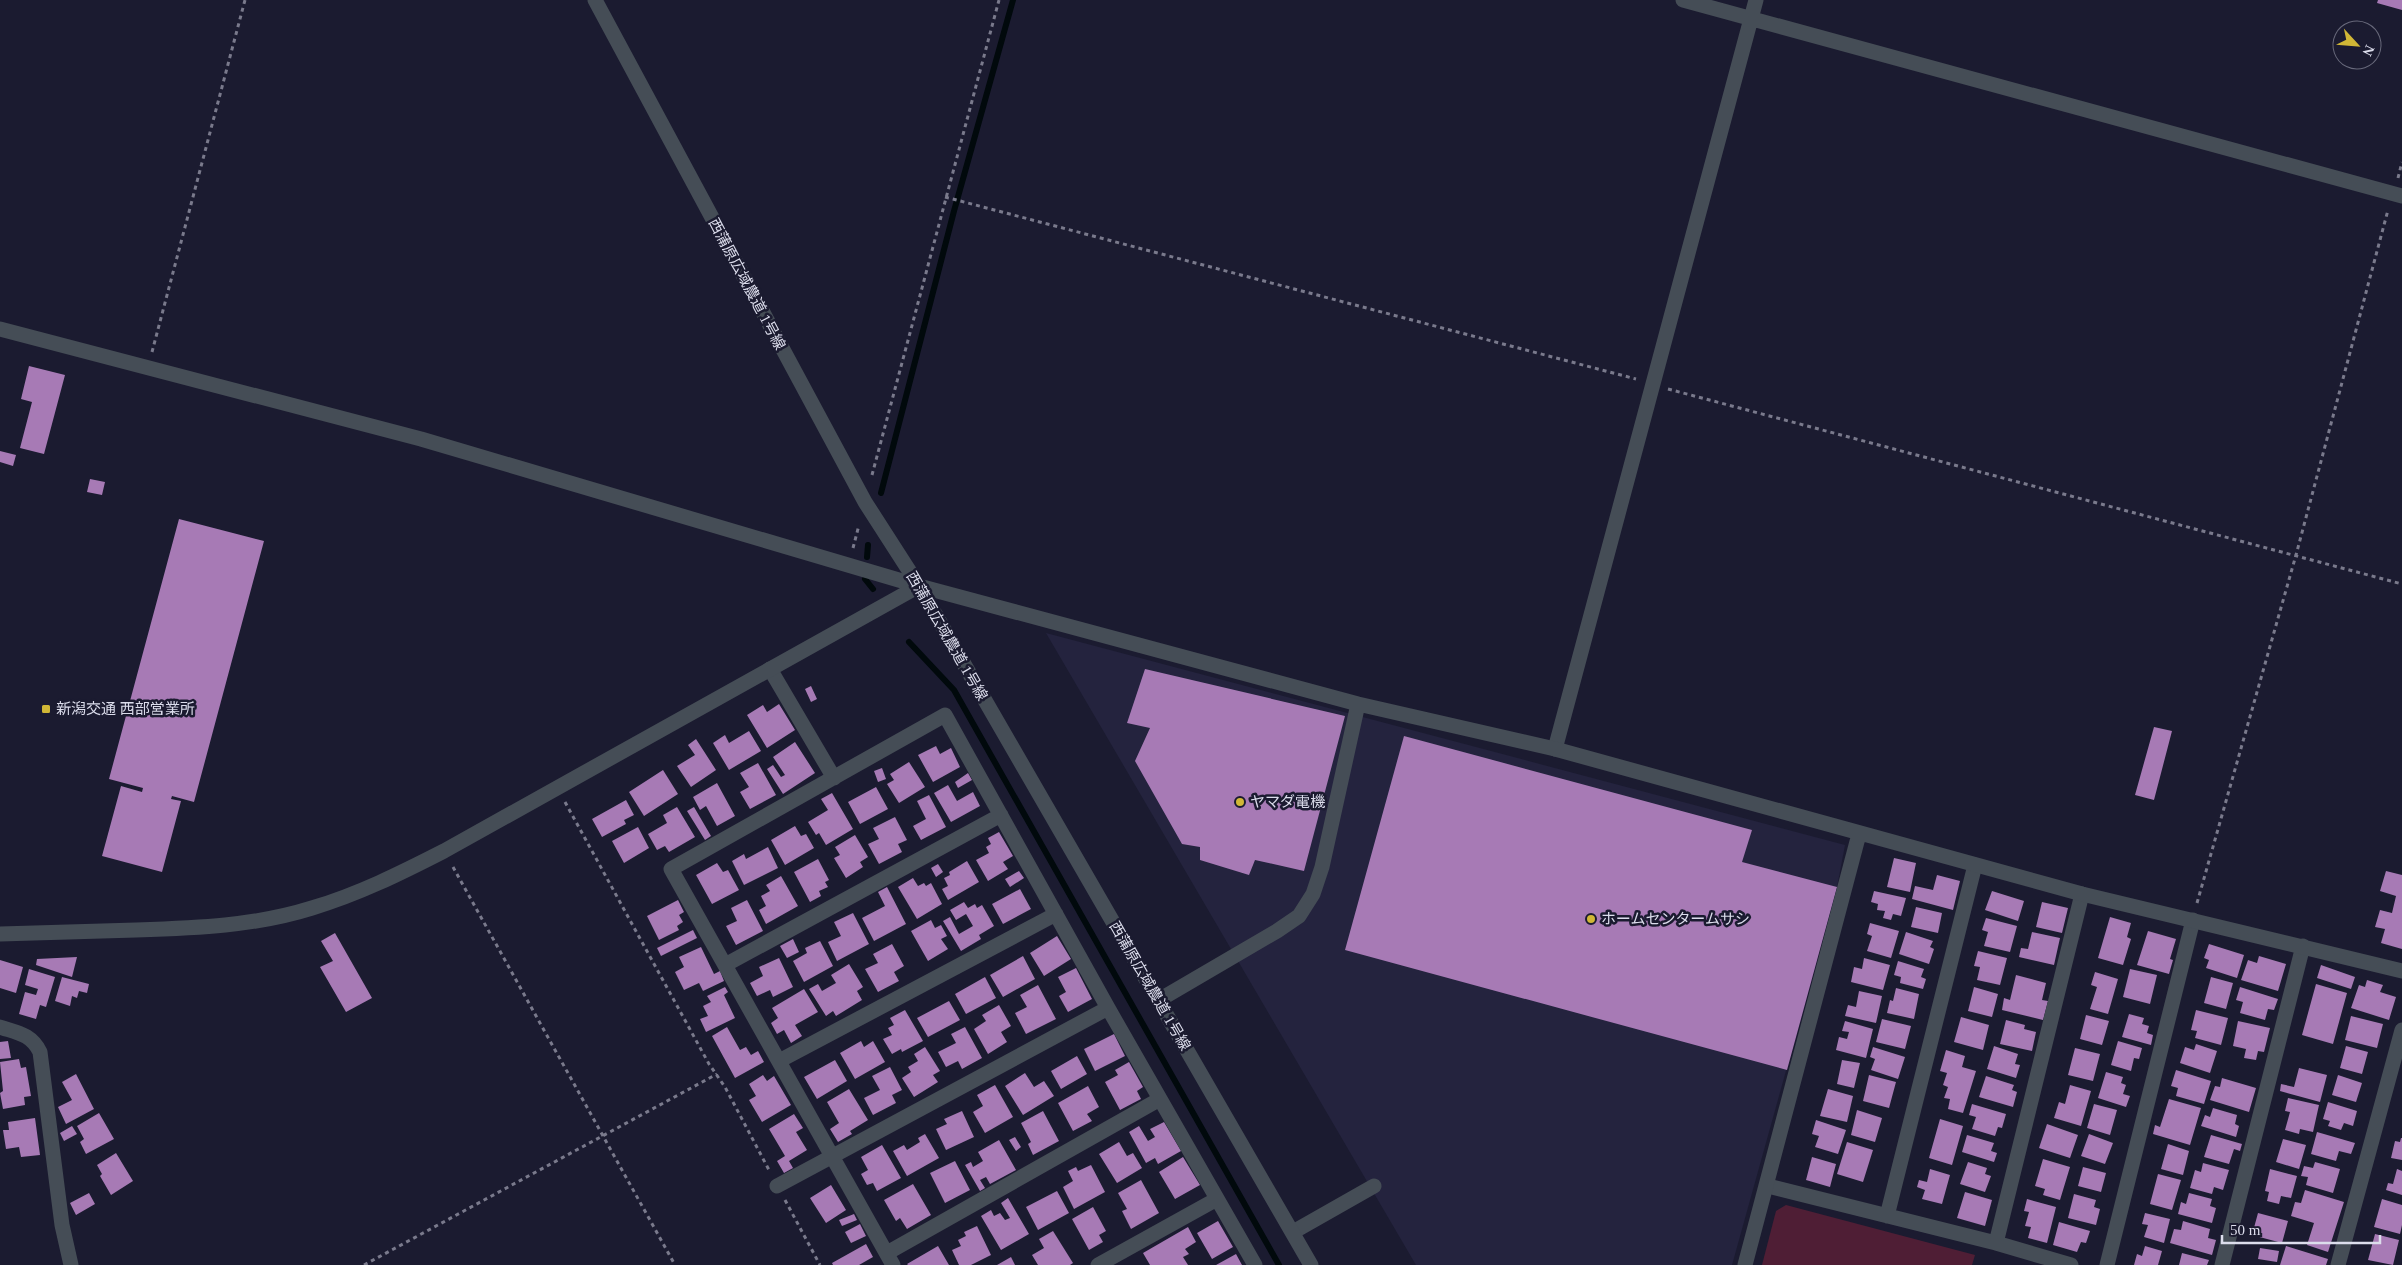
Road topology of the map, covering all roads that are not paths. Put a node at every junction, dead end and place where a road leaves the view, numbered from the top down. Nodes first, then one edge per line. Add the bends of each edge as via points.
1 (595, 0) edge
2 (1683, 0) edge
3 (1756, 0) edge
4 (1751, 18) junction
5 (2398, 195) edge
6 (0, 329) edge
7 (919, 586) junction
8 (770, 669) junction
9 (1358, 704) junction
10 (1555, 749) junction
11 (834, 778) junction
12 (1001, 815) junction
13 (1860, 834) junction
14 (1975, 865) junction
15 (2082, 894) junction
16 (1056, 914) junction
17 (2192, 920) junction
18 (0, 934) edge
19 (2303, 946) junction
20 (725, 964) junction
21 (2402, 971) edge
22 (1159, 1000) junction
23 (1108, 1008) junction
24 (0, 1027) edge
25 (2402, 1030) edge
26 (779, 1060) junction
27 (1160, 1099) junction
28 (832, 1156) junction
29 (777, 1186) road end
30 (1374, 1186) dead end
31 (1768, 1186) junction
32 (1217, 1199) junction
33 (1887, 1216) junction
34 (1293, 1232) junction
35 (1996, 1243) junction
36 (890, 1259) edge
37 (71, 1265) edge
38 (1098, 1265) edge
39 (1255, 1265) edge
40 (1311, 1265) edge
41 (1745, 1265) edge
42 (2071, 1265) edge
43 (2106, 1265) edge
44 (2222, 1265) edge
45 (2338, 1265) edge

1 - 7 street, 西蒲原広域農道 1号線 via 865,502
2 - 4 street
3 - 4 street
4 - 5 street
4 - 10 street
6 - 7 street via 421,439
7 - 8 street
7 - 9 street
7 - 22 street, 西蒲原広域農道 1号線
8 - 11 street
8 - 18 street via 444,851 352,895 311,909 206,928
9 - 10 street
9 - 22 street via 1322,867 1313,894 1299,916
10 - 13 street
11 - 12 street via 945,715
11 - 20 street via 671,869
12 - 16 street
12 - 20 street
13 - 14 street
13 - 31 street
14 - 15 street
14 - 33 street
15 - 17 street
15 - 35 street
16 - 23 street
16 - 26 street
17 - 19 street
17 - 43 street
19 - 21 street
19 - 44 street
20 - 26 street
22 - 34 street, 西蒲原広域農道 1号線
23 - 27 street
23 - 28 street
24 - 37 street via 35,1041 40,1052 62,1225
25 - 45 street
26 - 28 street
27 - 32 street
27 - 36 street
28 - 29 street
28 - 36 street
30 - 34 street
31 - 33 street
31 - 41 street
32 - 38 street
32 - 39 street
33 - 35 street
34 - 40 street, 西蒲原広域農道 1号線
35 - 42 street

